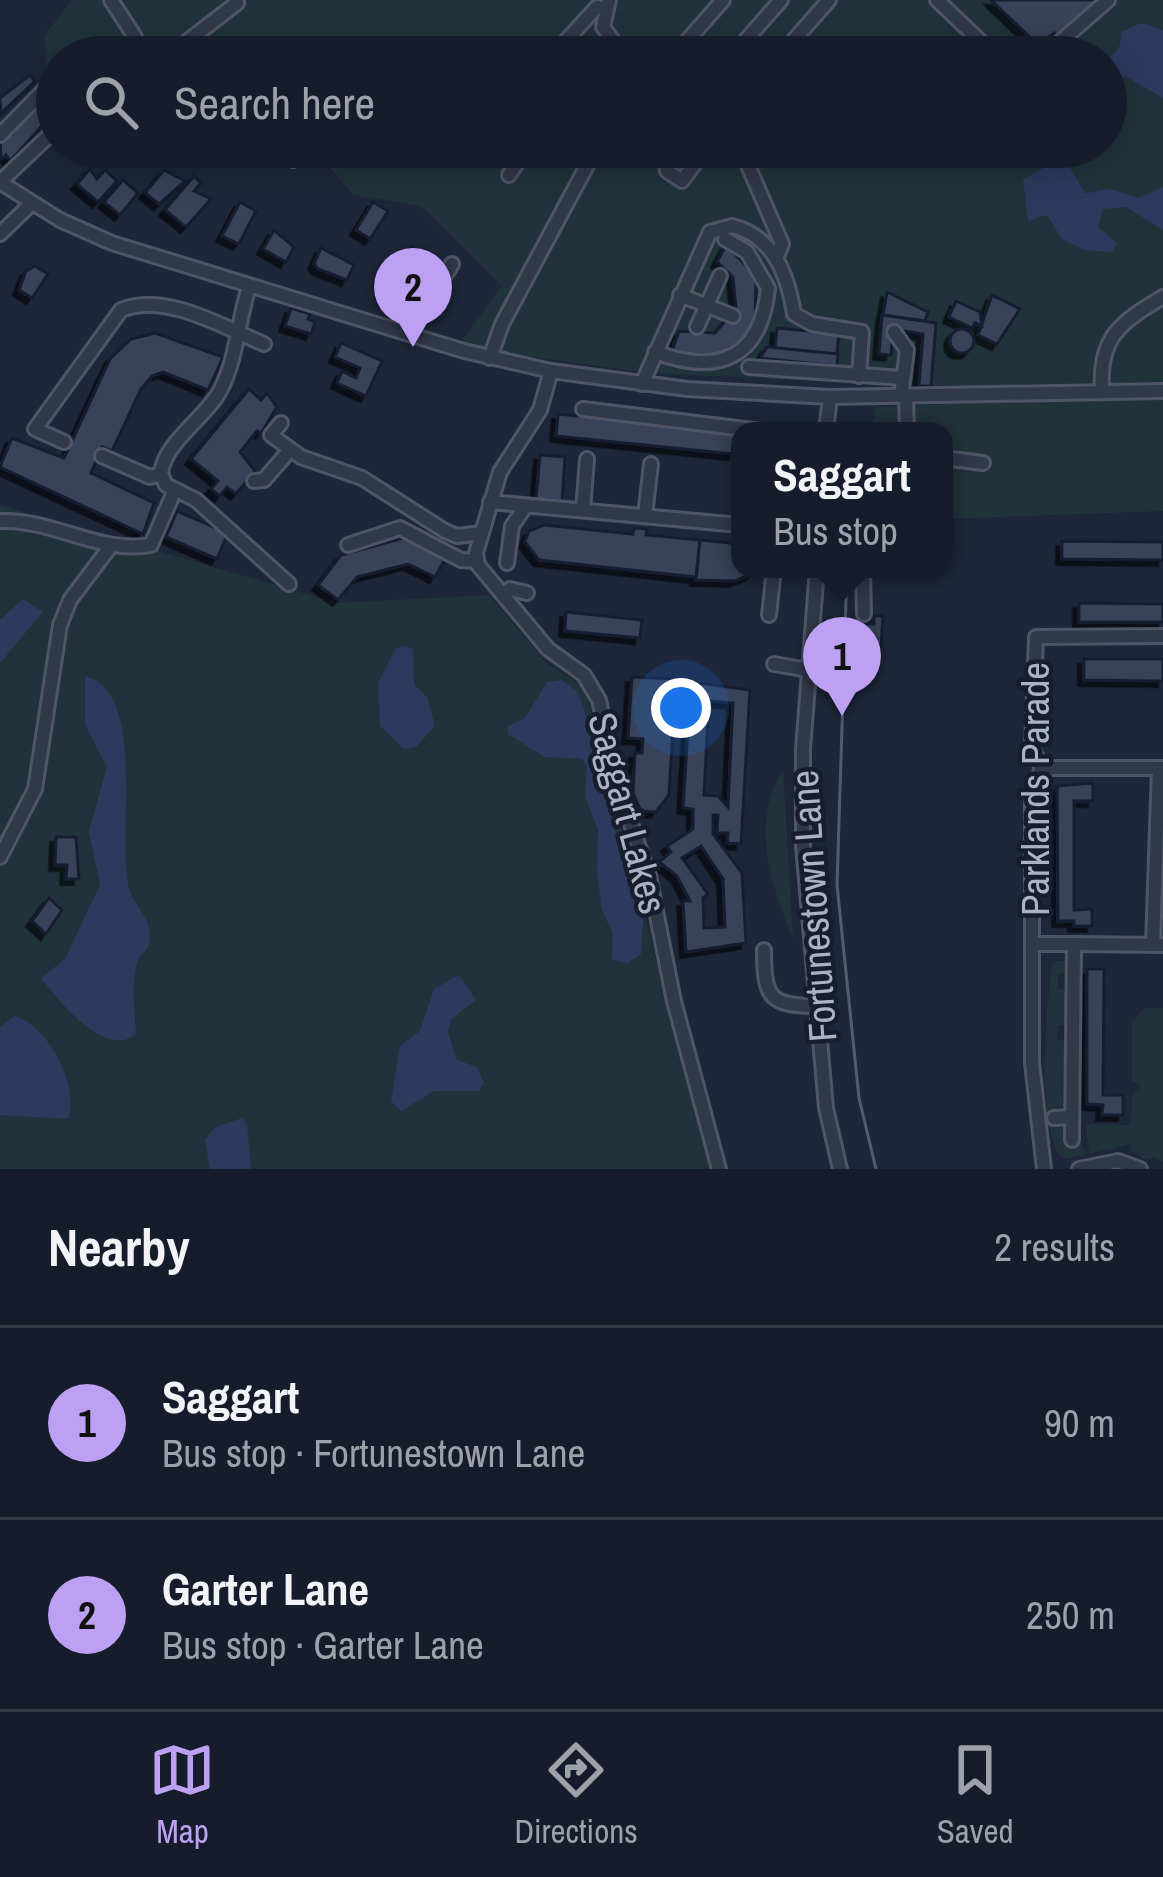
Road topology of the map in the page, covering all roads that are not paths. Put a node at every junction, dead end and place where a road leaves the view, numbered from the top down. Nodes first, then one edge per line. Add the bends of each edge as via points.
1 (111, 0) edge
2 (723, 0) edge
3 (781, 0) edge
4 (829, 0) edge
5 (937, 0) edge
6 (1108, 0) edge
7 (237, 3) edge
8 (608, 4) edge
9 (134, 36) edge
10 (194, 36) edge
11 (571, 36) edge
12 (610, 36) edge
13 (692, 36) edge
14 (749, 36) edge
15 (797, 36) edge
16 (976, 36) edge
17 (1066, 36) edge
18 (36, 98) edge
19 (0, 135) edge
20 (36, 148) edge
21 (514, 168) edge
22 (586, 168) edge
23 (667, 168) edge
24 (692, 168) edge
25 (748, 168) edge
26 (509, 175) dead end
27 (0, 182) edge
28 (32, 204) junction
29 (0, 234) edge
30 (725, 239) dead end
31 (776, 259) junction
32 (452, 264) dead end
33 (720, 276) dead end
34 (249, 287) junction
35 (680, 296) junction
36 (1163, 298) edge
37 (706, 306) junction
38 (733, 316) dead end
39 (697, 327) dead end
40 (234, 332) junction
41 (894, 332) dead end
42 (409, 334) junction
43 (264, 344) dead end
44 (655, 352) junction
45 (490, 358) junction
46 (749, 367) dead end
47 (551, 371) junction
48 (859, 376) junction
49 (903, 378) junction
50 (642, 384) junction
51 (1102, 388) junction
52 (1163, 391) edge
53 (904, 396) junction
54 (830, 397) junction
55 (583, 409) dead end
56 (827, 422) edge
57 (906, 422) edge
58 (281, 423) dead end
59 (731, 427) edge
60 (64, 442) dead end
61 (289, 451) junction
62 (102, 456) dead end
63 (587, 458) dead end
64 (953, 459) edge
65 (983, 463) dead end
66 (651, 464) dead end
67 (161, 474) junction
68 (254, 481) dead end
69 (174, 492) junction
70 (490, 502) junction
71 (525, 507) junction
72 (583, 510) junction
73 (645, 517) junction
74 (0, 521) edge
75 (731, 525) edge
76 (482, 533) junction
77 (348, 545) dead end
78 (110, 547) junction
79 (477, 561) junction
80 (507, 563) dead end
81 (773, 578) edge
82 (816, 578) edge
83 (863, 578) edge
84 (290, 584) dead end
85 (527, 593) dead end
86 (504, 594) junction
87 (864, 614) dead end
88 (769, 615) dead end
89 (1163, 636) edge
90 (773, 664) dead end
91 (808, 670) junction
92 (1042, 768) junction
93 (1161, 768) edge
94 (0, 857) edge
95 (1034, 944) junction
96 (1074, 944) junction
97 (1158, 945) edge
98 (764, 950) dead end
99 (819, 1006) junction
100 (1054, 1118) dead end
101 (1072, 1118) junction
102 (1072, 1140) dead end
103 (719, 1169) edge
104 (840, 1169) edge
105 (1044, 1169) edge
106 (1079, 1169) edge
107 (1140, 1169) edge

1 - 9 street
2 - 13 street
3 - 14 street
4 - 15 street
5 - 16 street
6 - 17 street
7 - 10 street
8 - 11 street
8 - 12 street via 603,27
18 - 19 street
20 - 27 street
21 - 26 street
22 - 45 street
23 - 24 street via 682,181
25 - 31 street via 782,244
27 - 28 street
28 - 29 street
28 - 34 street via 112,243
30 - 44 street via 746,252 768,288 752,342 724,360 684,362
31 - 35 street via 742,228 722,226 710,232
31 - 48 street via 794,314 862,332
32 - 42 street
33 - 37 street
34 - 40 street
34 - 42 street
35 - 37 street
35 - 44 street
36 - 51 street via 1115,332 1100,355
37 - 38 street
37 - 39 street
40 - 43 street
40 - 60 street via 168,307 121,310 35,429
40 - 67 street via 236,352 220,390 164,457
41 - 49 street via 907,350
42 - 45 street
44 - 50 street
45 - 47 street
46 - 48 street
47 - 50 street
47 - 70 street via 540,410 508,456
48 - 49 street
49 - 53 street
50 - 54 street
51 - 52 street
51 - 53 street
53 - 54 street
53 - 57 street
54 - 56 street
55 - 59 street
58 - 61 street via 271,435
61 - 68 street
61 - 76 street via 362,478 445,531
62 - 67 street via 150,477
63 - 72 street
64 - 65 street
66 - 73 street
67 - 69 street
69 - 78 street via 154,544
69 - 84 street via 196,500
70 - 71 street
70 - 76 street
71 - 72 street
71 - 80 street via 512,526
72 - 73 street
73 - 75 street
74 - 78 street via 41,523
76 - 79 street
77 - 79 street via 400,528
78 - 94 street via 60,625 35,789
79 - 86 street, Saggart Lakes
81 - 88 street
82 - 91 street, Fortunestown Lane
83 - 87 street
85 - 86 street
86 - 103 street, Saggart Lakes via 599,700
89 - 92 street, Parklands Parade via 1036,637 1032,748
90 - 91 street
91 - 99 street, Fortunestown Lane via 802,846
92 - 93 street
92 - 95 street, Parklands Parade via 1032,794
93 - 97 street
95 - 96 street, Parklands Parade
95 - 105 street via 1033,1079
96 - 97 street
96 - 101 street, Parklands Parade
98 - 99 street via 774,999
99 - 104 street, Fortunestown Lane via 828,1124
100 - 101 street
101 - 102 street, Parklands Parade
106 - 107 street via 1118,1161

